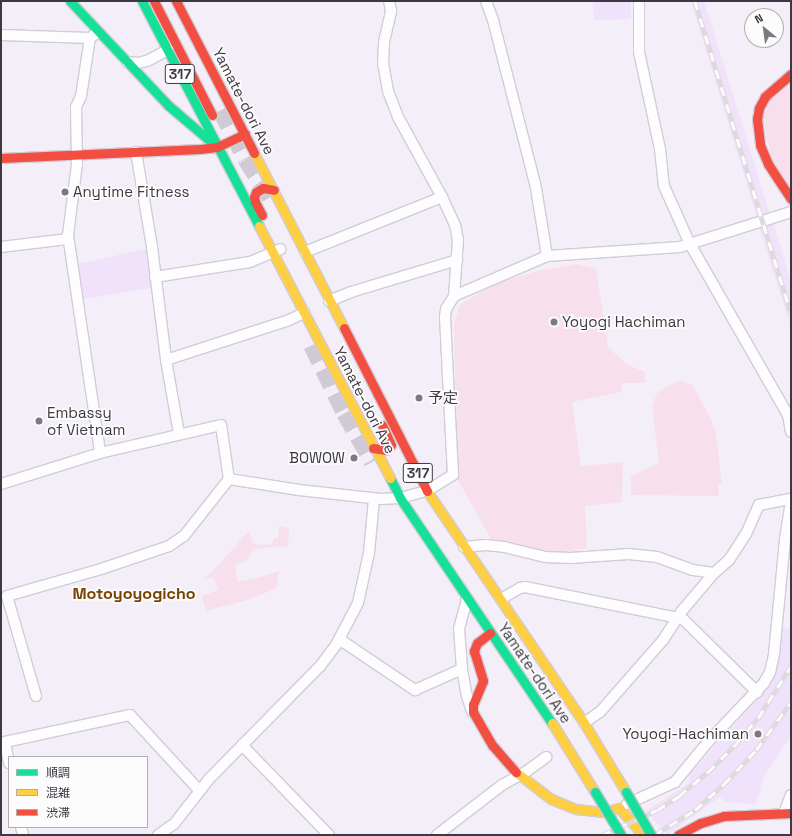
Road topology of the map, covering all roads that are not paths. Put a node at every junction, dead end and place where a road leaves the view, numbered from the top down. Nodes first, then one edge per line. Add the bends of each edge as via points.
1 (70, 1) edge
2 (142, 1) edge
3 (154, 1) edge
4 (176, 1) edge
5 (388, 1) edge
6 (486, 1) edge
7 (640, 1) edge
8 (1, 35) edge
9 (94, 35) junction
10 (168, 50) junction
11 (127, 62) junction
12 (791, 74) edge
13 (212, 115) tunnel mouth
14 (245, 134) junction
15 (217, 147) junction
16 (136, 152) junction
17 (77, 154) junction
18 (1, 158) edge
19 (274, 190) junction
20 (442, 197) junction
21 (791, 199) edge
22 (791, 212) edge
23 (68, 239) junction
24 (690, 244) junction
25 (1, 247) edge
26 (276, 251) junction
27 (305, 252) junction
28 (547, 256) junction
29 (456, 260) junction
30 (155, 277) junction
31 (454, 296) junction
32 (329, 301) junction
33 (304, 313) junction
34 (166, 360) junction
35 (360, 360) junction
36 (791, 432) edge
37 (178, 434) junction
38 (373, 448) junction
39 (100, 453) junction
40 (229, 479) junction
41 (1, 484) edge
42 (427, 491) junction
43 (400, 498) junction
44 (374, 499) junction
45 (791, 499) edge
46 (791, 502) edge
47 (464, 547) junction
48 (714, 573) junction
49 (467, 599) junction
50 (501, 599) junction
51 (679, 618) junction
52 (490, 633) junction
53 (340, 639) junction
54 (462, 669) junction
55 (757, 692) junction
56 (36, 696) dead end
57 (473, 712) junction
58 (584, 723) junction
59 (242, 745) junction
60 (8, 757) edge
61 (546, 757) dead end
62 (519, 775) junction
63 (200, 791) junction
64 (791, 795) edge
65 (619, 808) junction
66 (788, 813) edge
67 (158, 835) edge
68 (329, 835) edge
69 (437, 835) edge
70 (621, 835) edge
71 (643, 835) edge
72 (651, 835) edge
73 (678, 835) edge

1 - 9 main road
2 - 10 main road, Yamate-dori Ave / 317
3 - 13 main road
4 - 14 main road, Yamate-dori Ave / 317
5 - 20 street via 391,10 384,42 383,63 388,91 398,117
6 - 28 street via 536,188
7 - 24 street via 639,52 660,149 664,186
8 - 9 street
9 - 11 main road
9 - 17 street via 81,96 76,107
10 - 11 street via 138,63
10 - 15 main road, Yamate-dori Ave / 317
11 - 15 main road via 182,118
12 - 21 main road via 765,97 759,108 757,120 760,144 768,164
14 - 15 main road
14 - 19 main road, Yamate-dori Ave / 317
15 - 16 main road
15 - 26 main road, Yamate-dori Ave / 317
16 - 17 main road
16 - 30 street
17 - 18 main road
17 - 23 street
19 - 26 main road via 259,189 254,196
19 - 27 main road, Yamate-dori Ave / 317
20 - 27 street
20 - 29 street via 456,225
22 - 24 street
23 - 25 street
23 - 39 street
24 - 28 street via 680,247
24 - 36 street via 788,415
26 - 30 street via 250,262
26 - 33 main road, Yamate-dori Ave / 317
27 - 32 main road, Yamate-dori Ave / 317
28 - 31 street
29 - 31 street
29 - 32 street
30 - 34 street
31 - 42 street via 446,309 445,317 453,475
32 - 35 main road, Yamate-dori Ave / 317
33 - 34 street
33 - 38 main road, Yamate-dori Ave / 317
34 - 37 street
35 - 38 main road via 375,411 391,445 386,450
35 - 42 main road, Yamate-dori Ave / 317
37 - 39 street
37 - 40 street via 221,425
38 - 43 main road, Yamate-dori Ave / 317
39 - 41 street
40 - 44 street
40 - 56 street via 184,536 169,546 7,596
42 - 43 street
42 - 47 main road, Yamate-dori Ave / 317
43 - 44 street
43 - 49 main road, Yamate-dori Ave / 317
44 - 53 street via 361,593
45 - 48 street via 759,505 737,550
46 - 55 street via 774,654 770,672
47 - 48 street via 504,547 545,557 636,554 657,557 693,570
47 - 50 main road, Yamate-dori Ave / 317
48 - 51 street
49 - 52 main road, Yamate-dori Ave / 317
49 - 54 street via 459,629
50 - 51 street via 525,587
50 - 58 main road, Yamate-dori Ave / 317
51 - 55 street
51 - 58 street via 600,712
52 - 57 main road via 475,647 474,655 483,681 473,705
52 - 70 main road, Yamate-dori Ave / 317, bridge via 561,737
53 - 54 street via 415,690
53 - 59 street via 321,664
54 - 57 street
55 - 65 street via 707,743 675,782
57 - 62 main road via 493,746
58 - 72 main road, Yamate-dori Ave / 317, bridge
59 - 63 street
59 - 68 street
60 - 63 street via 5,742 130,715
61 - 62 street
62 - 65 main road via 551,799 576,809 604,812
62 - 69 street
63 - 67 street via 174,824
64 - 66 street
65 - 71 main road
66 - 73 main road via 724,816 701,823

